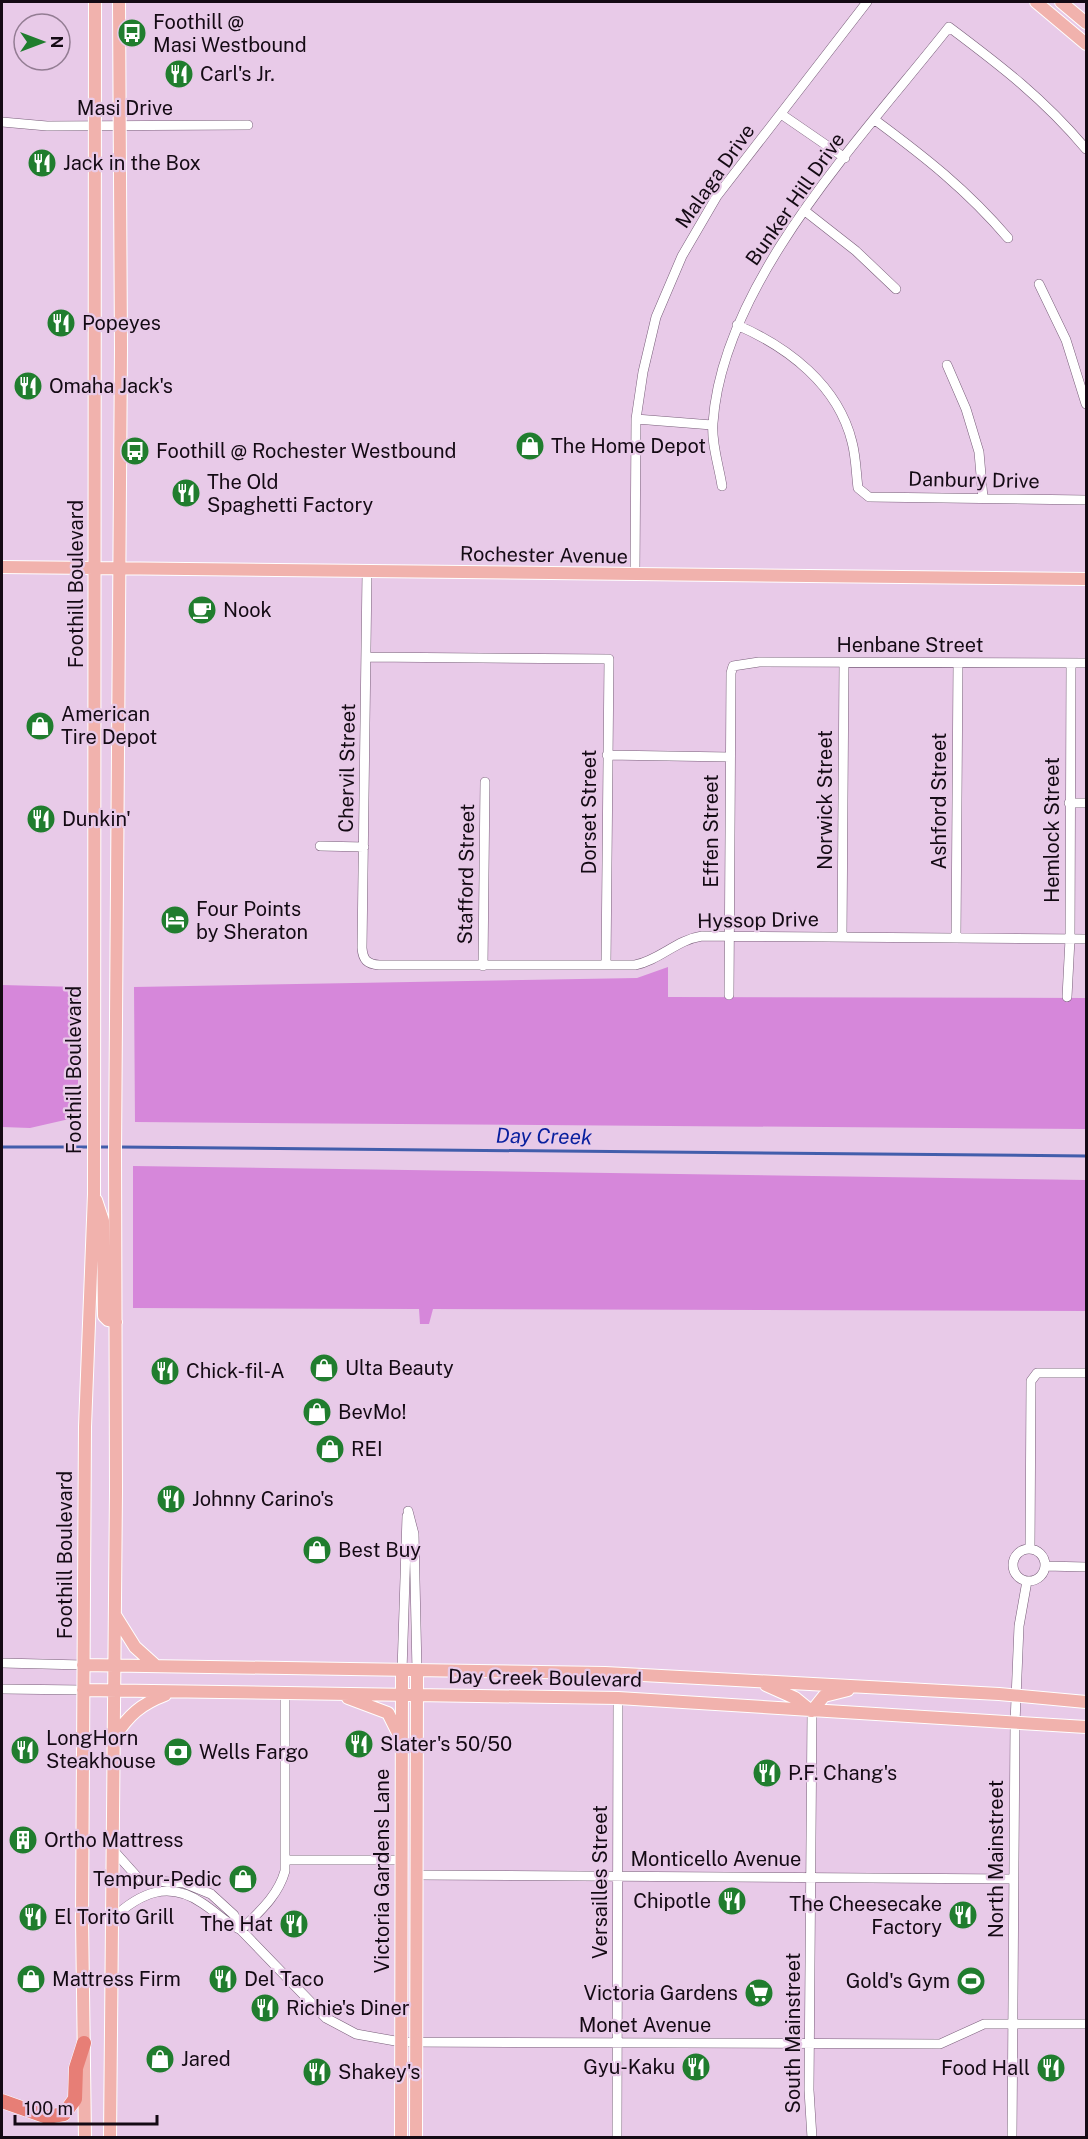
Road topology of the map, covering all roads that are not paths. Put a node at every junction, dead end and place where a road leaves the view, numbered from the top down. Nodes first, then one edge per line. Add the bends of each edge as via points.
1 (95, 2) edge
2 (119, 2) edge
3 (867, 2) edge
4 (1036, 2) edge
5 (1061, 2) edge
6 (1086, 23) edge
7 (1086, 44) edge
8 (782, 114) junction
9 (875, 120) junction
10 (2, 122) edge
11 (248, 125) dead end
12 (94, 126) junction
13 (119, 126) junction
14 (1086, 149) edge
15 (845, 158) junction
16 (804, 211) junction
17 (1008, 238) dead end
18 (1039, 284) dead end
19 (896, 289) dead end
20 (737, 325) junction
21 (948, 364) dead end
22 (1086, 404) edge
23 (636, 419) junction
24 (712, 424) junction
25 (722, 486) dead end
26 (983, 498) junction
27 (1086, 500) edge
28 (2, 567) edge
29 (96, 569) junction
30 (119, 569) junction
31 (367, 573) junction
32 (635, 575) junction
33 (1086, 579) edge
34 (366, 657) junction
35 (844, 663) junction
36 (958, 663) junction
37 (1071, 663) junction
38 (1086, 663) edge
39 (733, 666) joint
40 (607, 755) junction
41 (730, 757) junction
42 (485, 782) dead end
43 (1069, 803) junction
44 (1086, 803) edge
45 (320, 846) dead end
46 (364, 847) junction
47 (729, 936) junction
48 (842, 937) junction
49 (956, 938) junction
50 (1070, 939) junction
51 (1086, 939) edge
52 (366, 962) joint
53 (606, 965) junction
54 (483, 966) junction
55 (729, 995) dead end
56 (1067, 998) dead end
57 (94, 1194) junction
58 (116, 1322) junction
59 (1086, 1374) edge
60 (1030, 1549) junction
61 (1045, 1566) junction
62 (1086, 1566) edge
63 (1027, 1581) junction
64 (115, 1615) junction
65 (2, 1663) edge
66 (83, 1665) junction
67 (115, 1665) junction
68 (155, 1665) junction
69 (402, 1671) junction
70 (417, 1671) junction
71 (753, 1681) junction
72 (864, 1686) junction
73 (2, 1689) edge
74 (83, 1690) junction
75 (114, 1691) junction
76 (171, 1692) junction
77 (285, 1694) junction
78 (341, 1695) junction
79 (401, 1695) junction
80 (418, 1695) junction
81 (1015, 1696) junction
82 (618, 1698) junction
83 (1086, 1702) edge
84 (812, 1711) junction
85 (1015, 1723) junction
86 (1086, 1727) edge
87 (114, 1738) junction
88 (402, 1738) junction
89 (114, 1851) junction
90 (286, 1860) junction
91 (402, 1860) junction
92 (417, 1875) junction
93 (619, 1876) junction
94 (810, 1878) junction
95 (1014, 1879) junction
96 (113, 1918) junction
97 (241, 1930) junction
98 (1013, 2024) junction
99 (1086, 2024) edge
100 (401, 2042) junction
101 (417, 2042) junction
102 (618, 2042) junction
103 (84, 2043) junction
104 (809, 2043) junction
105 (2, 2101) edge
106 (85, 2138) edge
107 (110, 2138) edge
108 (401, 2138) edge
109 (416, 2138) edge
110 (617, 2138) edge
111 (812, 2138) edge
112 (1012, 2138) edge

1 - 12 main road, Foothill Boulevard
2 - 13 main road, Foothill Boulevard
3 - 8 street, Malaga Drive
4 - 7 main road
5 - 6 main road
8 - 15 street
8 - 23 street, Malaga Drive via 717,196 682,256 656,317
9 - 14 street, Bunker Hill Drive via 949,27 1023,83
9 - 15 street, Bunker Hill Drive
9 - 17 street via 942,169
10 - 12 street, Masi Drive
11 - 13 street, Masi Drive
12 - 13 street, Masi Drive
12 - 29 main road, Foothill Boulevard
13 - 30 main road, Foothill Boulevard
15 - 16 street, Bunker Hill Drive
16 - 19 street via 856,251
16 - 20 street, Bunker Hill Drive via 770,260
18 - 22 street via 1066,340
20 - 24 street, Bunker Hill Drive
20 - 26 street, Danbury Drive via 796,358 824,387 851,439 862,493 879,499
21 - 26 street via 979,452
23 - 24 street
23 - 32 street, Malaga Drive
24 - 25 street, Bunker Hill Drive
26 - 27 street, Danbury Drive
28 - 29 main road, Rochester Avenue
29 - 30 main road, Rochester Avenue
29 - 57 main road, Foothill Boulevard
30 - 31 main road, Rochester Avenue
30 - 58 main road, Foothill Boulevard
31 - 32 main road, Rochester Avenue
31 - 34 street, Chervil Street
32 - 33 main road, Rochester Avenue
34 - 40 street, Dorset Street via 609,659
34 - 46 street, Chervil Street
35 - 36 street, Henbane Street
35 - 39 street, Henbane Street via 746,662
35 - 48 street, Norwick Street
36 - 37 street, Henbane Street
36 - 49 street, Ashford Street
37 - 38 street, Henbane Street
37 - 43 street, Hemlock Street
39 - 41 street, Effen Street
40 - 41 street
40 - 53 street, Dorset Street
41 - 47 street, Effen Street
42 - 54 street, Stafford Street
43 - 44 street
43 - 50 street, Hemlock Street
45 - 46 street
46 - 52 street, Chervil Street via 362,957
47 - 48 street, Hyssop Drive
47 - 53 street, Hyssop Drive via 685,939 645,963
47 - 55 street, Effen Street
48 - 49 street, Hyssop Drive
49 - 50 street, Hyssop Drive
50 - 51 street, Hyssop Drive
50 - 56 street, Hemlock Street
52 - 54 street, Hyssop Drive
53 - 54 street, Hyssop Drive
57 - 58 main road via 103,1221 104,1316
57 - 66 main road, Foothill Boulevard via 85,1427
58 - 64 main road, Foothill Boulevard
59 - 60 street via 1033,1376
60 - 61 street via 1040,1553
60 - 63 street via 1020,1551 1013,1565 1016,1574
61 - 62 street
61 - 63 street via 1040,1576
63 - 81 street, North Mainstreet via 1019,1626
64 - 67 main road, Foothill Boulevard
64 - 68 main road via 135,1647
65 - 66 street, Day Creek Boulevard
66 - 67 main road, Day Creek Boulevard
66 - 74 main road, Foothill Boulevard
67 - 68 main road, Day Creek Boulevard
67 - 75 main road, Foothill Boulevard
68 - 69 main road, Day Creek Boulevard
69 - 70 main road, Day Creek Boulevard
69 - 70 street, Victoria Gardens Lane via 408,1511 414,1534
69 - 79 main road, Victoria Gardens Lane
70 - 71 main road, Day Creek Boulevard via 605,1673
70 - 80 main road, Victoria Gardens Lane
71 - 72 main road, Day Creek Boulevard
71 - 84 main road via 795,1698
72 - 81 main road, Day Creek Boulevard
72 - 84 main road via 824,1696
73 - 74 street, Day Creek Boulevard
74 - 75 main road, Day Creek Boulevard
74 - 103 main road, Foothill Boulevard
75 - 76 main road, Day Creek Boulevard
75 - 87 main road, Foothill Boulevard
76 - 77 main road, Day Creek Boulevard
76 - 87 main road via 143,1703
77 - 78 main road, Day Creek Boulevard
77 - 90 street
78 - 79 main road, Day Creek Boulevard
78 - 88 main road via 388,1713
79 - 80 main road, Day Creek Boulevard
79 - 88 main road, Victoria Gardens Lane
80 - 82 main road, Day Creek Boulevard
80 - 92 main road, Victoria Gardens Lane
81 - 83 main road, Day Creek Boulevard
81 - 85 street, North Mainstreet
82 - 84 main road, Day Creek Boulevard
82 - 93 street, Versailles Street
84 - 85 main road, Day Creek Boulevard
84 - 94 street, South Mainstreet
85 - 86 main road, Day Creek Boulevard
85 - 95 street, North Mainstreet
87 - 89 main road, Foothill Boulevard
88 - 91 main road, Victoria Gardens Lane
89 - 96 main road, Foothill Boulevard
89 - 97 street, Monet Avenue via 140,1880 183,1883 211,1894 234,1915
90 - 91 street
90 - 97 street via 281,1885
91 - 100 main road, Victoria Gardens Lane
92 - 93 street, Monticello Avenue
92 - 101 main road, Victoria Gardens Lane
93 - 94 street, Monticello Avenue
93 - 102 street, Versailles Street
94 - 95 street, Monticello Avenue
94 - 104 street, South Mainstreet
95 - 98 street, North Mainstreet
96 - 97 street, Monet Avenue via 140,1895 171,1892 192,1897
96 - 107 main road, Foothill Boulevard
97 - 100 street, Monet Avenue via 326,2018 356,2034
98 - 99 street, Monet Avenue
98 - 104 street, Monet Avenue via 978,2026 940,2044
98 - 112 street, North Mainstreet
100 - 101 street, Monet Avenue
100 - 108 main road, Victoria Gardens Lane
101 - 102 street, Monet Avenue
101 - 109 main road, Victoria Gardens Lane
102 - 104 street, Monet Avenue
102 - 110 street, Versailles Street
103 - 105 highway via 76,2068 75,2099 64,2114 47,2117
103 - 106 main road, Foothill Boulevard
104 - 111 street, South Mainstreet

